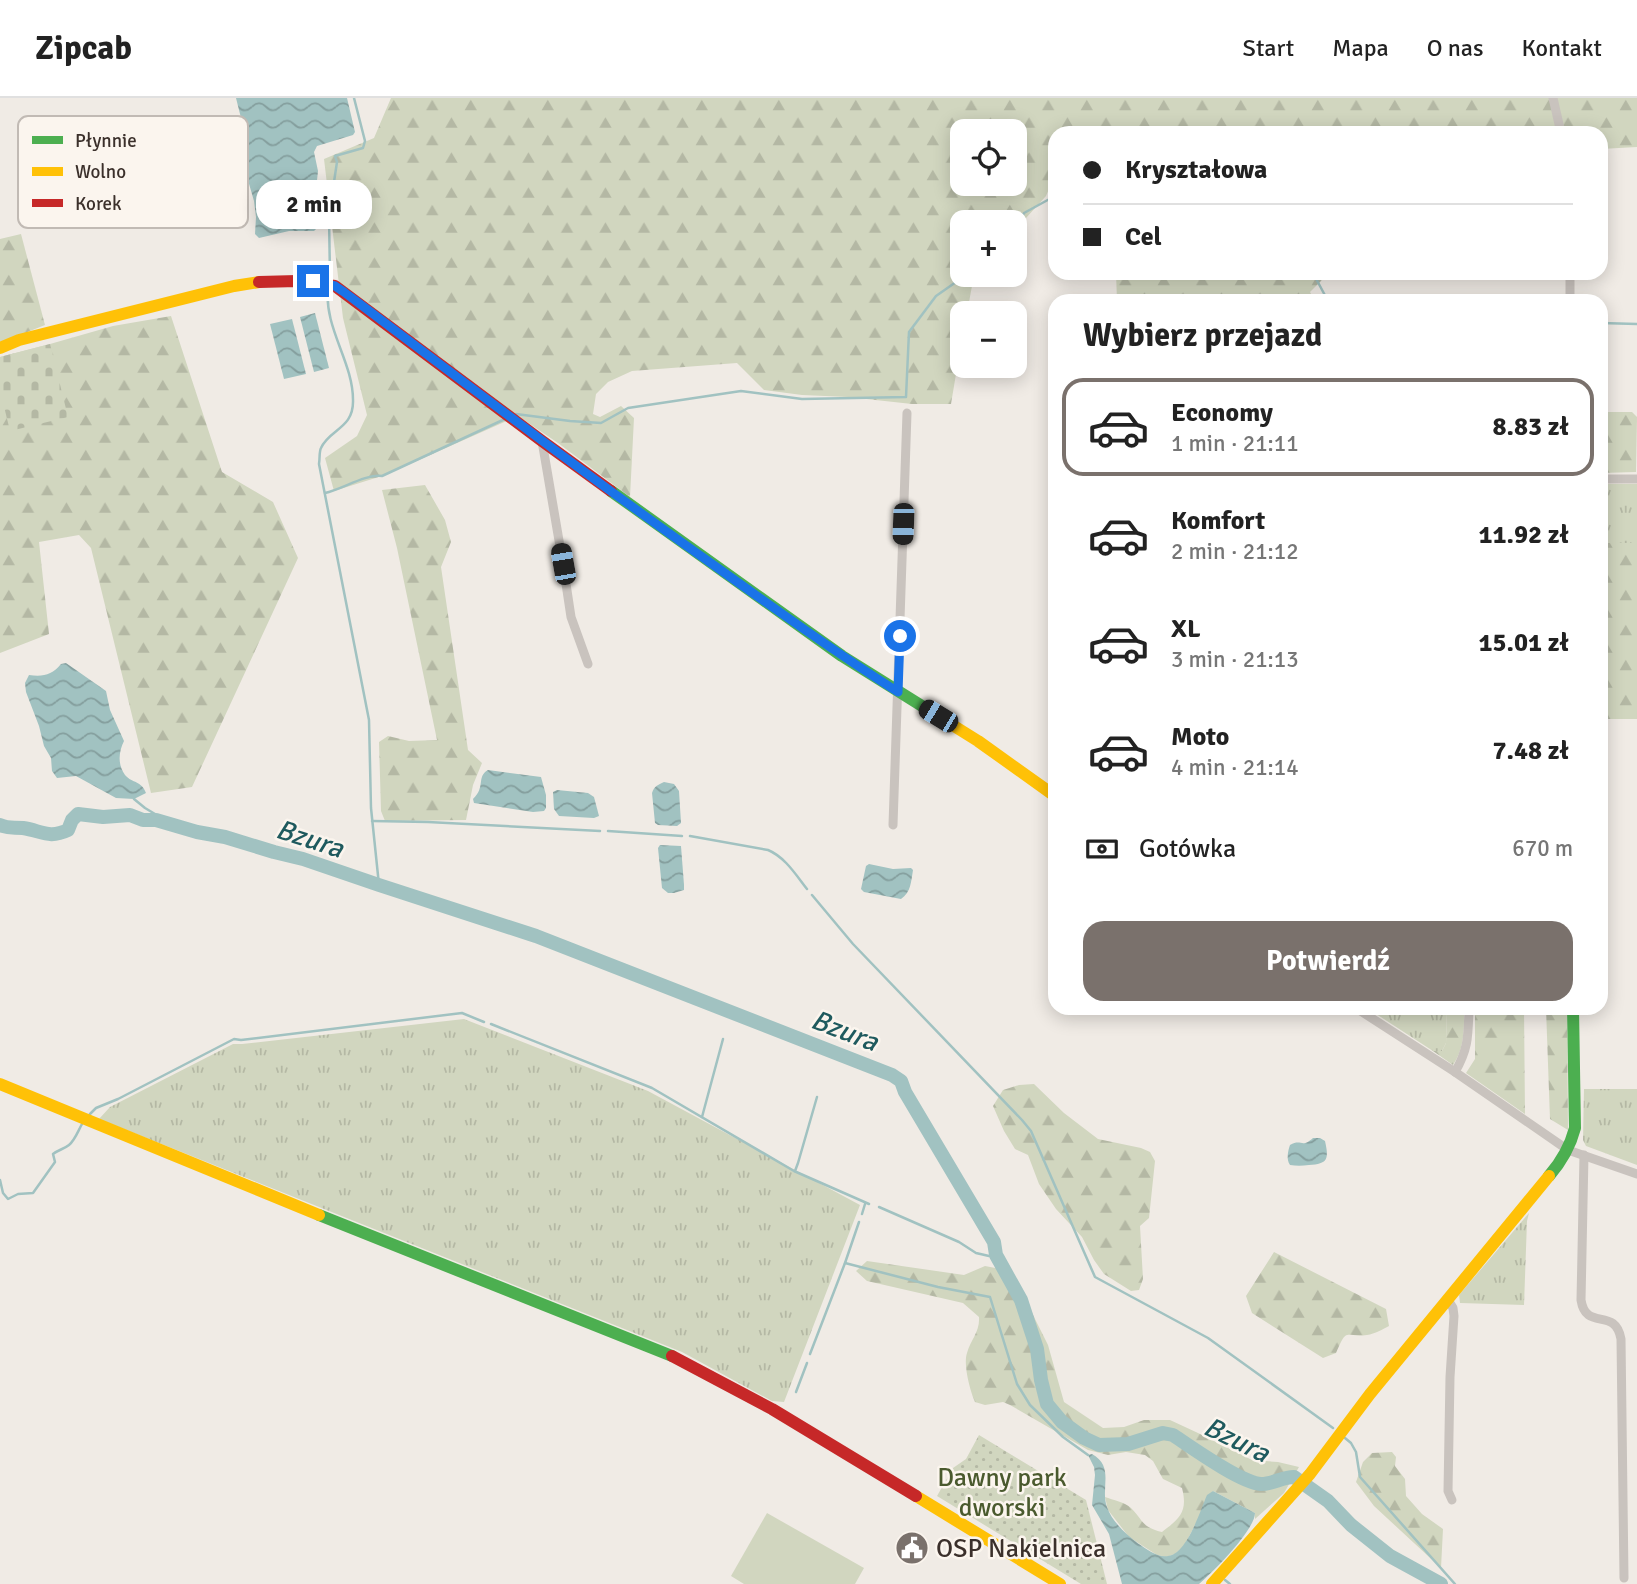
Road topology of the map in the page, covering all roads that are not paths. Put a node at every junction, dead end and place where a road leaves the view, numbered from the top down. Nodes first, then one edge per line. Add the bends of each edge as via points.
1 (1553, 98) edge
2 (1559, 126) edge
3 (0, 348) edge
4 (907, 412) dead end
5 (542, 441) junction
6 (1608, 479) edge
7 (1637, 479) edge
8 (588, 664) dead end
9 (898, 692) junction
10 (1048, 791) edge
11 (893, 825) dead end
12 (1367, 1015) edge
13 (1469, 1015) edge
14 (1573, 1015) edge
15 (1455, 1072) junction
16 (0, 1084) edge
17 (1568, 1150) junction
18 (1584, 1155) junction
19 (1637, 1174) edge
20 (1448, 1300) junction
21 (1452, 1500) dead end
22 (1624, 1578) dead end
23 (1060, 1584) edge
24 (1212, 1584) edge

1 - 2 street
3 - 5 street via 247,283 313,281 344,292
4 - 9 street
5 - 8 street via 571,617
5 - 9 street
6 - 7 street
9 - 10 street
9 - 11 street
12 - 15 street
13 - 15 street via 1468,1042
14 - 17 street via 1575,1118
15 - 17 street
16 - 23 street via 691,1364
17 - 18 street
17 - 20 street
18 - 19 street
18 - 22 street via 1582,1307 1592,1318 1616,1325 1621,1339
20 - 21 street via 1454,1316 1448,1492
20 - 24 street via 1310,1474

